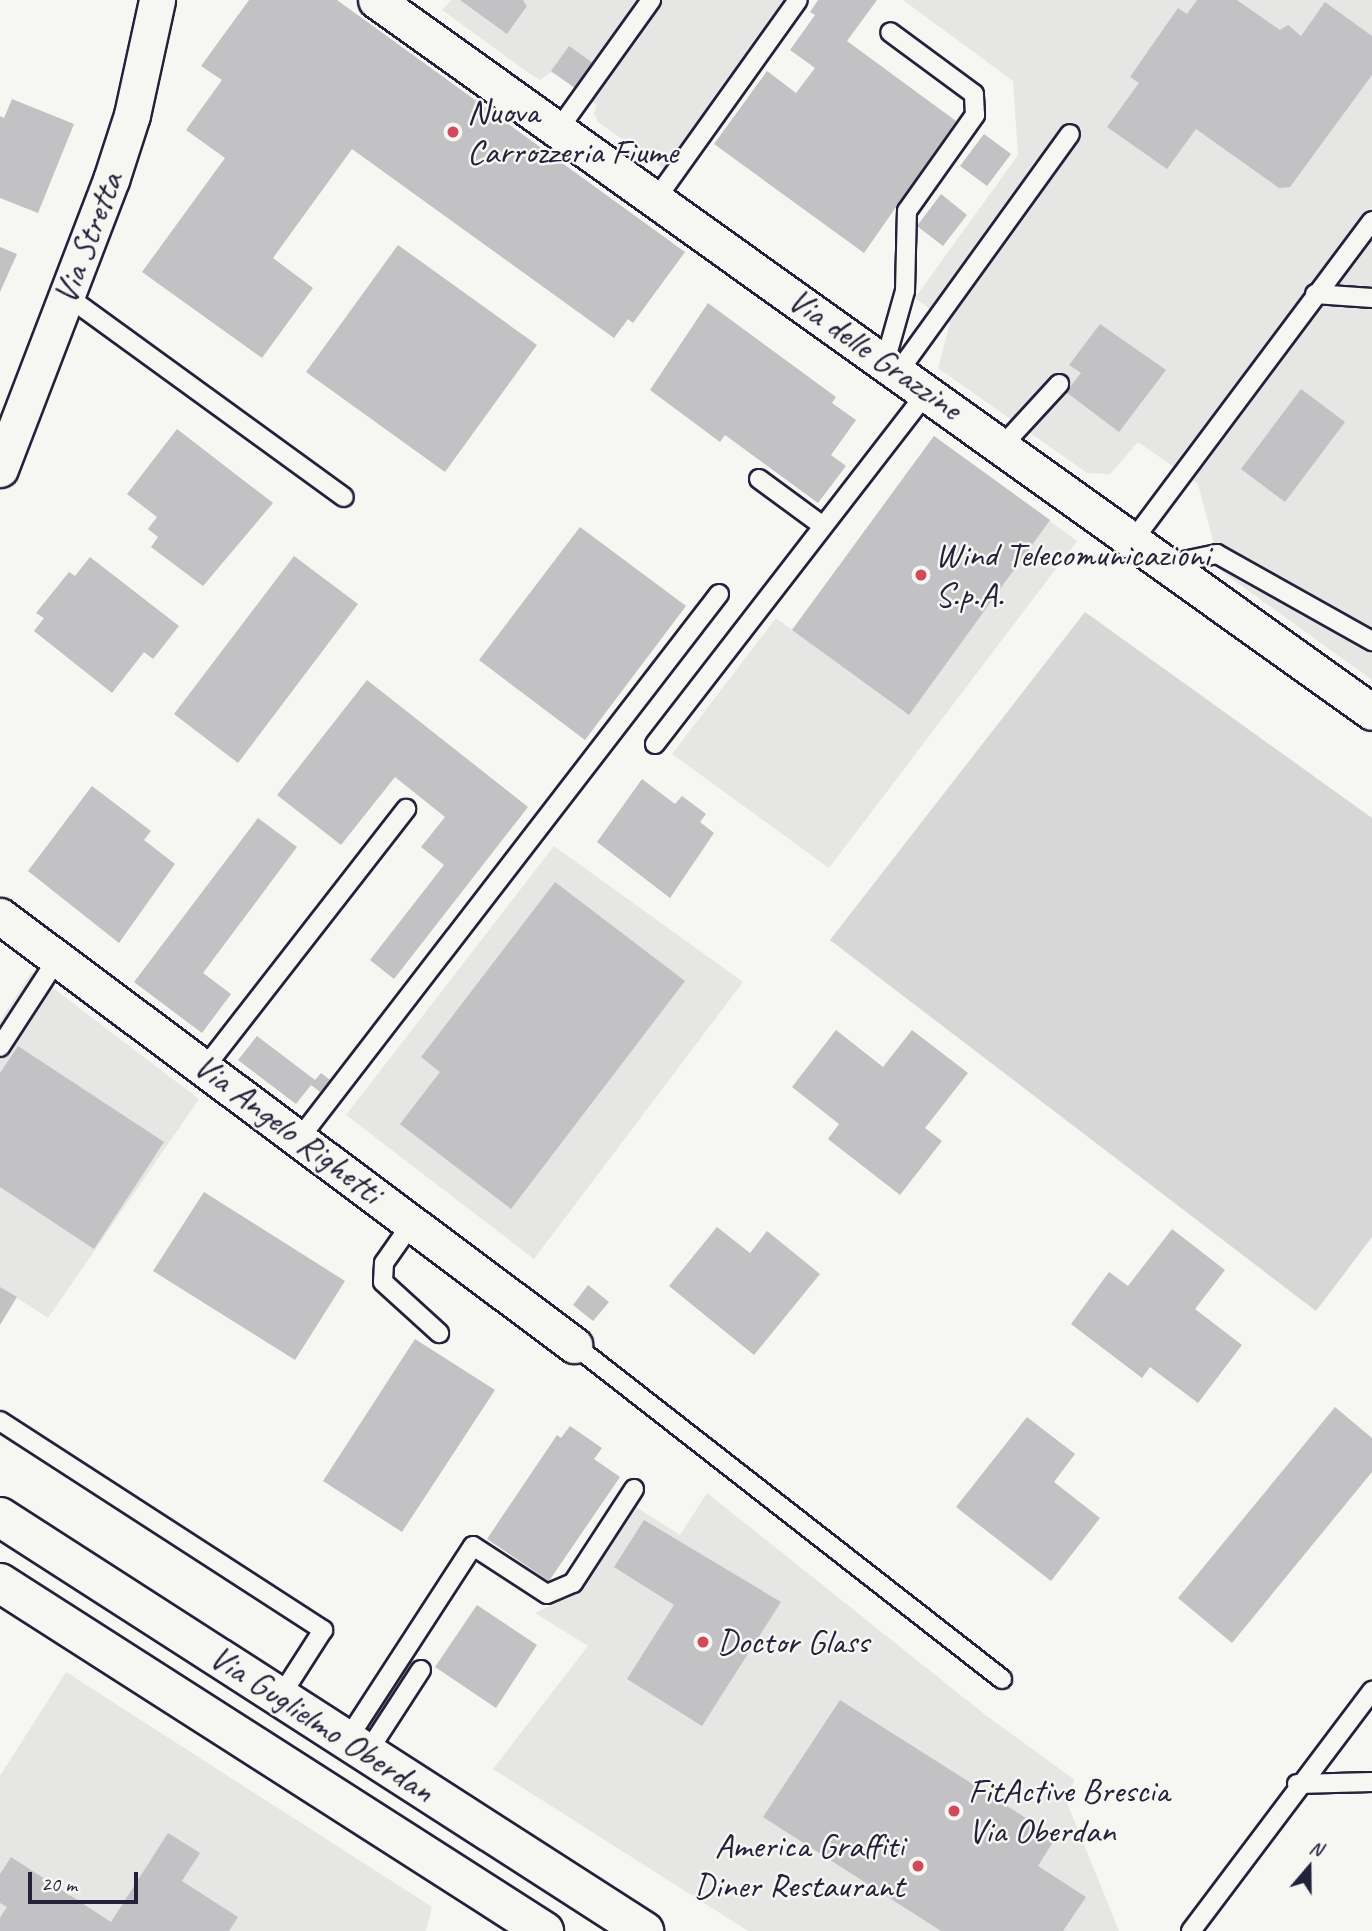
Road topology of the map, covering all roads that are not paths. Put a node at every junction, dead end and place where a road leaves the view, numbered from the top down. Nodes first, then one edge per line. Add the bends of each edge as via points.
1 (157, 0) edge
2 (376, 0) edge
3 (651, 0) edge
4 (798, 0) edge
5 (890, 32) dead end
6 (558, 130) junction
7 (1070, 134) dead end
8 (656, 199) junction
9 (1372, 221) edge
10 (1315, 294) junction
11 (67, 296) junction
12 (1372, 298) edge
13 (892, 366) junction
14 (1059, 384) dead end
15 (927, 392) junction
16 (1003, 445) junction
17 (0, 469) edge
18 (759, 479) dead end
19 (344, 497) dead end
20 (823, 526) junction
21 (1134, 538) junction
22 (1169, 564) junction
23 (719, 594) dead end
24 (1372, 641) edge
25 (1372, 712) edge
26 (655, 744) dead end
27 (406, 809) dead end
28 (0, 916) edge
29 (60, 956) junction
30 (0, 1048) edge
31 (206, 1066) junction
32 (299, 1139) junction
33 (412, 1223) junction
34 (439, 1332) dead end
35 (574, 1345) joint
36 (0, 1421) edge
37 (634, 1489) dead end
38 (0, 1517) edge
39 (0, 1583) edge
40 (421, 1670) dead end
41 (1002, 1678) dead end
42 (1372, 1691) edge
43 (280, 1697) junction
44 (357, 1747) junction
45 (1372, 1782) edge
46 (1297, 1784) junction
47 (544, 1931) edge
48 (644, 1931) edge
49 (1191, 1931) edge

1 - 11 street, Via Stretta via 132,115
2 - 6 street, Via delle Grazzine
3 - 6 lane
4 - 8 lane
5 - 13 lane via 974,94 975,115 907,211 905,291
6 - 8 street, Via delle Grazzine
7 - 13 lane
8 - 13 street, Via delle Grazzine
9 - 10 lane
10 - 12 lane
10 - 21 lane
11 - 17 street, Via Stretta
11 - 19 lane
13 - 15 street, Via delle Grazzine
14 - 16 lane
15 - 16 street, Via delle Grazzine
15 - 20 lane
16 - 21 street, Via delle Grazzine
18 - 20 lane
20 - 26 lane
21 - 22 street, Via delle Grazzine
22 - 24 lane via 1217,554
22 - 25 street, Via delle Grazzine
23 - 32 lane
27 - 31 lane
28 - 29 street, Via Angelo Righetti
29 - 30 lane
29 - 31 street, Via Angelo Righetti
31 - 32 street, Via Angelo Righetti
32 - 33 street, Via Angelo Righetti
33 - 34 lane via 384,1262 383,1282
33 - 35 street, Via Angelo Righetti
35 - 41 lane
36 - 43 lane via 323,1630
37 - 44 lane via 573,1583 547,1594 472,1546
38 - 43 main road, Via Guglielmo Oberdan
39 - 47 main road, Via Guglielmo Oberdan
40 - 44 lane
42 - 46 lane
43 - 44 main road, Via Guglielmo Oberdan
44 - 48 main road, Via Guglielmo Oberdan
45 - 46 lane
46 - 49 lane

